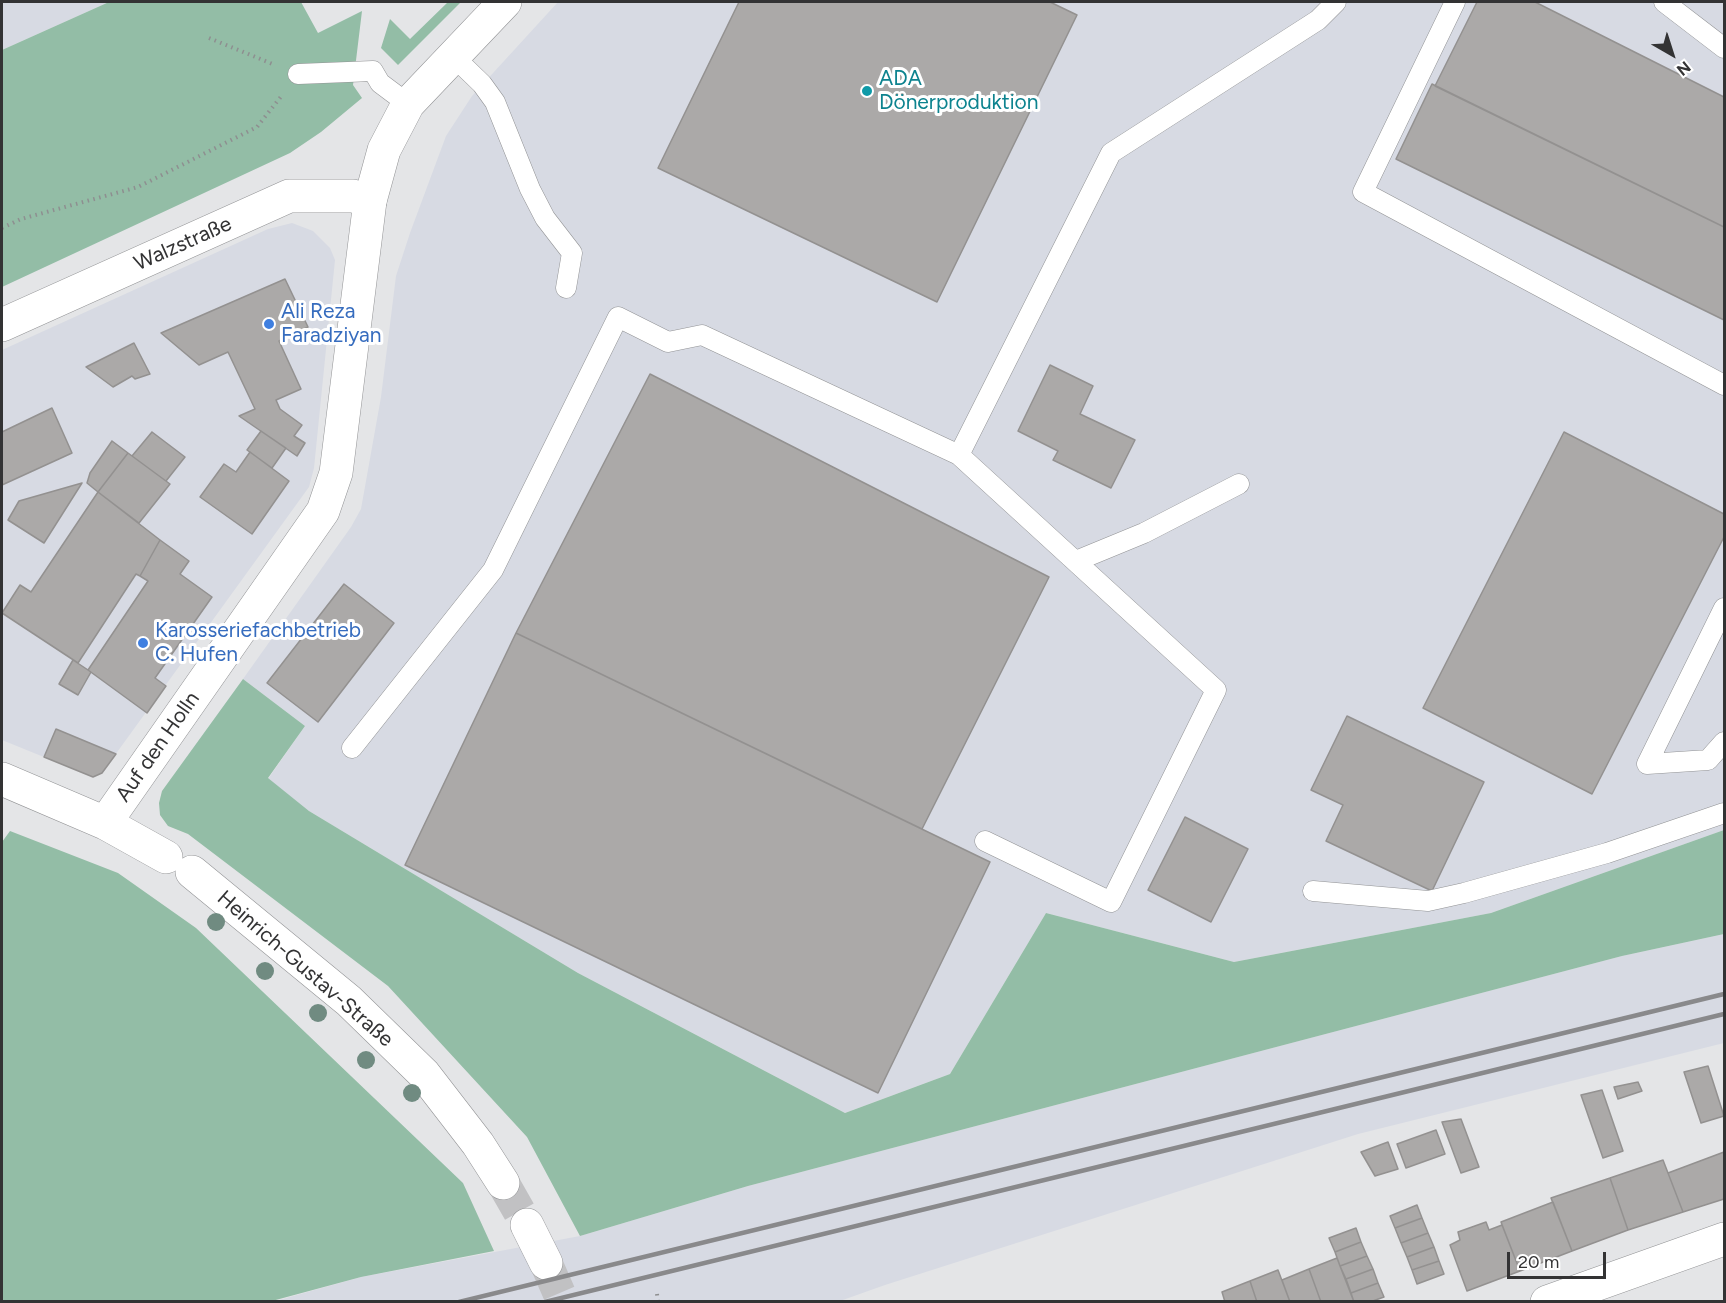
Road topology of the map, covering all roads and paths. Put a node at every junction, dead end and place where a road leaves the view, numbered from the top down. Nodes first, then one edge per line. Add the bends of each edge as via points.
1 (505, 2) edge
2 (1335, 2) edge
3 (1455, 2) edge
4 (1664, 2) edge
5 (209, 38) dead end
6 (1725, 48) edge
7 (452, 55) junction
8 (298, 74) junction
9 (408, 104) junction
10 (370, 201) junction
11 (2, 228) edge
12 (566, 288) dead end
13 (2, 325) edge
14 (1725, 384) edge
15 (959, 455) junction
16 (1239, 484) dead end
17 (1076, 561) junction
18 (1725, 608) edge
19 (1725, 742) edge
20 (352, 748) dead end
21 (2, 779) edge
22 (1725, 813) edge
23 (105, 823) junction
24 (985, 841) dead end
25 (1313, 891) dead end
26 (503, 1183) tunnel mouth
27 (527, 1225) tunnel mouth
28 (1725, 1239) edge
29 (546, 1263) tunnel mouth
30 (657, 1294) dead end
31 (658, 1302) edge
32 (1547, 1302) edge

1 - 7 street, Auf den Holln
2 - 15 lane via 1318,20 1111,153
3 - 14 lane via 1363,192
4 - 6 lane
5 - 8 path
7 - 9 street, Auf den Holln
7 - 12 lane via 495,102 544,218 572,253
8 - 9 lane via 373,71 380,83
8 - 11 path via 257,127 138,187 21,219
9 - 10 street, Auf den Holln via 384,150
10 - 13 street, Walzstraße via 353,196 289,196
10 - 23 street, Auf den Holln via 336,473 323,511
15 - 17 lane
15 - 20 lane via 702,335 668,342 618,317 493,570
16 - 17 lane via 1144,533
17 - 24 lane via 1216,690 1111,902
18 - 19 lane via 1647,764 1708,760
21 - 23 street, Heinrich-Gustav-Straße
22 - 25 lane via 1607,853 1428,901
23 - 26 street, Heinrich-Gustav-Straße via 179,865 349,1001 424,1074
27 - 29 street
28 - 32 street
30 - 31 path

